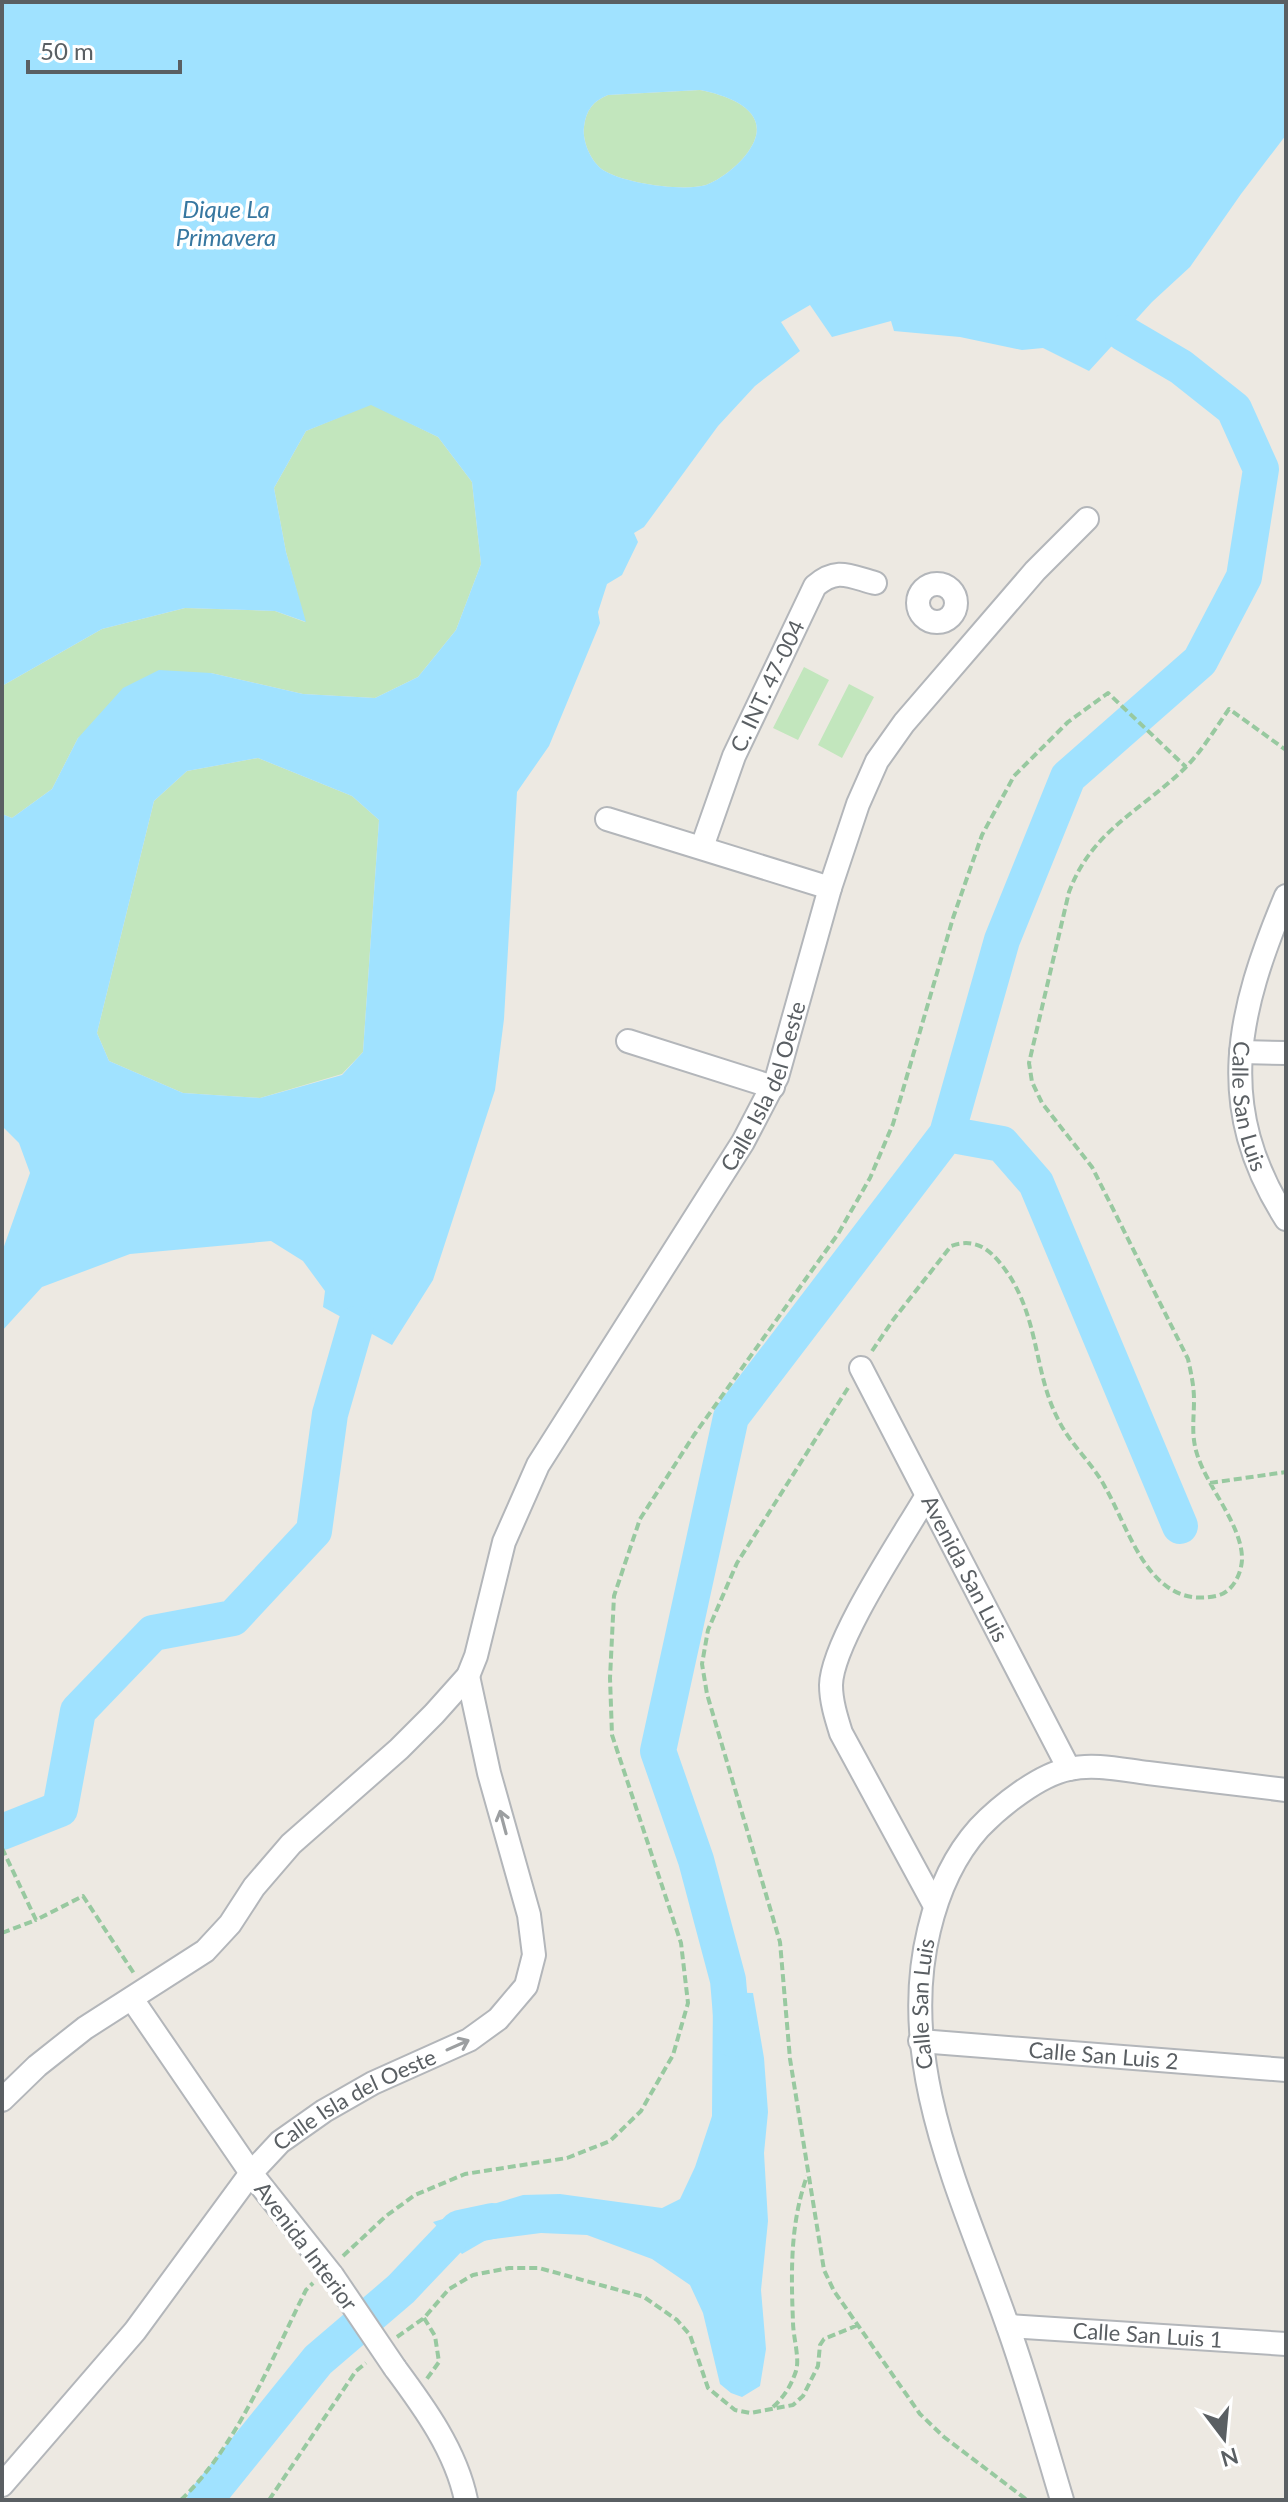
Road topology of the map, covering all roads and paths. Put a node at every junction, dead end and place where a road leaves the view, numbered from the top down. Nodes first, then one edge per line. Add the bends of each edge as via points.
1 (1087, 519) dead end
2 (875, 583) dead end
3 (951, 616) dead end
4 (978, 638) junction
5 (1286, 750) edge
6 (1186, 767) junction
7 (607, 819) dead end
8 (702, 847) junction
9 (830, 888) junction
10 (1286, 896) edge
11 (628, 1041) dead end
12 (1241, 1052) junction
13 (1286, 1053) edge
14 (773, 1087) junction
15 (1286, 1219) edge
16 (861, 1368) junction
17 (1286, 1472) edge
18 (1210, 1483) junction
19 (926, 1497) junction
20 (468, 1676) junction
21 (1069, 1769) junction
22 (1286, 1790) edge
23 (2, 1848) edge
24 (935, 1906) junction
25 (36, 1920) junction
26 (2, 1933) edge
27 (138, 1995) junction
28 (920, 2041) junction
29 (1286, 2070) edge
30 (2, 2100) edge
31 (808, 2172) junction
32 (251, 2173) junction
33 (329, 2272) junction
34 (424, 2318) junction
35 (858, 2325) junction
36 (1008, 2326) junction
37 (392, 2341) dead end
38 (1286, 2344) edge
39 (368, 2361) dead end
40 (413, 2392) junction
41 (773, 2407) junction
42 (2, 2485) edge
43 (181, 2500) edge
44 (269, 2500) edge
45 (466, 2500) edge
46 (1027, 2500) edge
47 (1062, 2500) edge

1 - 4 street, Calle Isla del Oeste
2 - 8 street, C. INT. 47-004 via 837,573 815,586 734,756
3 - 4 street
4 - 9 street, Calle Isla del Oeste via 877,761
5 - 6 path via 1229,709
6 - 18 path via 1121,819 1078,867 1029,1063 1042,1103 1092,1167 1188,1359 1193,1442
6 - 33 path via 1108,693 1068,722 1014,776 982,835 893,1124 870,1178 838,1234 640,1519 614,1596 612,1735 681,1943 688,2003 673,2055 641,2111 610,2141 567,2158 465,2174 415,2195
7 - 8 street
8 - 9 street
9 - 14 street, Calle Isla del Oeste
10 - 12 street, Calle San Luis via 1252,990
11 - 14 street
12 - 13 street
12 - 15 street, Calle San Luis via 1241,1097 1251,1150
14 - 20 street, Calle Isla del Oeste via 538,1465 504,1542
16 - 18 path via 951,1246 979,1243 995,1256 1028,1311 1050,1402 1104,1485 1135,1551 1154,1576 1201,1599 1221,1596 1236,1582 1242,1559 1235,1531
16 - 19 street, Avenida San Luis
16 - 31 path via 737,1563 708,1630 702,1664 780,1942 790,2059
17 - 18 path
19 - 21 street, Avenida San Luis
19 - 24 street via 840,1647 831,1682 841,1733
20 - 27 street, Calle Isla del Oeste via 399,1749 291,1844 205,1951
32 -> 20 street, Calle Isla del Oeste via 280,2142 324,2111 469,2040 498,2019 526,1986 534,1955 529,1915
21 - 22 street, Calle San Luis
21 - 24 street, Calle San Luis via 999,1806 955,1861
23 - 25 path
24 - 28 street, Calle San Luis via 919,1990
25 - 26 path
25 - 27 path via 83,1896
27 - 30 street, Calle Isla del Oeste via 85,2028
27 - 32 street, Avenida Interior
28 - 29 street, Calle San Luis 2
28 - 36 street, Calle San Luis via 941,2140
31 - 35 path via 824,2270
31 - 41 path via 792,2241 797,2368 786,2395
32 - 33 street, Avenida Interior
32 - 42 street, Calle Isla del Oeste via 135,2331
33 - 40 street, Avenida Interior, bridge
33 - 43 path via 306,2290 270,2367 209,2469
34 - 37 path
34 - 40 path via 435,2336 439,2362
34 - 41 path via 449,2289 473,2275 539,2268 644,2297 690,2335 708,2388 722,2401 750,2413
35 - 41 path via 824,2339 803,2396 793,2405
35 - 46 path via 920,2414
36 - 38 street, Calle San Luis 1
36 - 47 street, Calle San Luis
39 - 44 path
40 - 45 street, Avenida Interior via 448,2450

